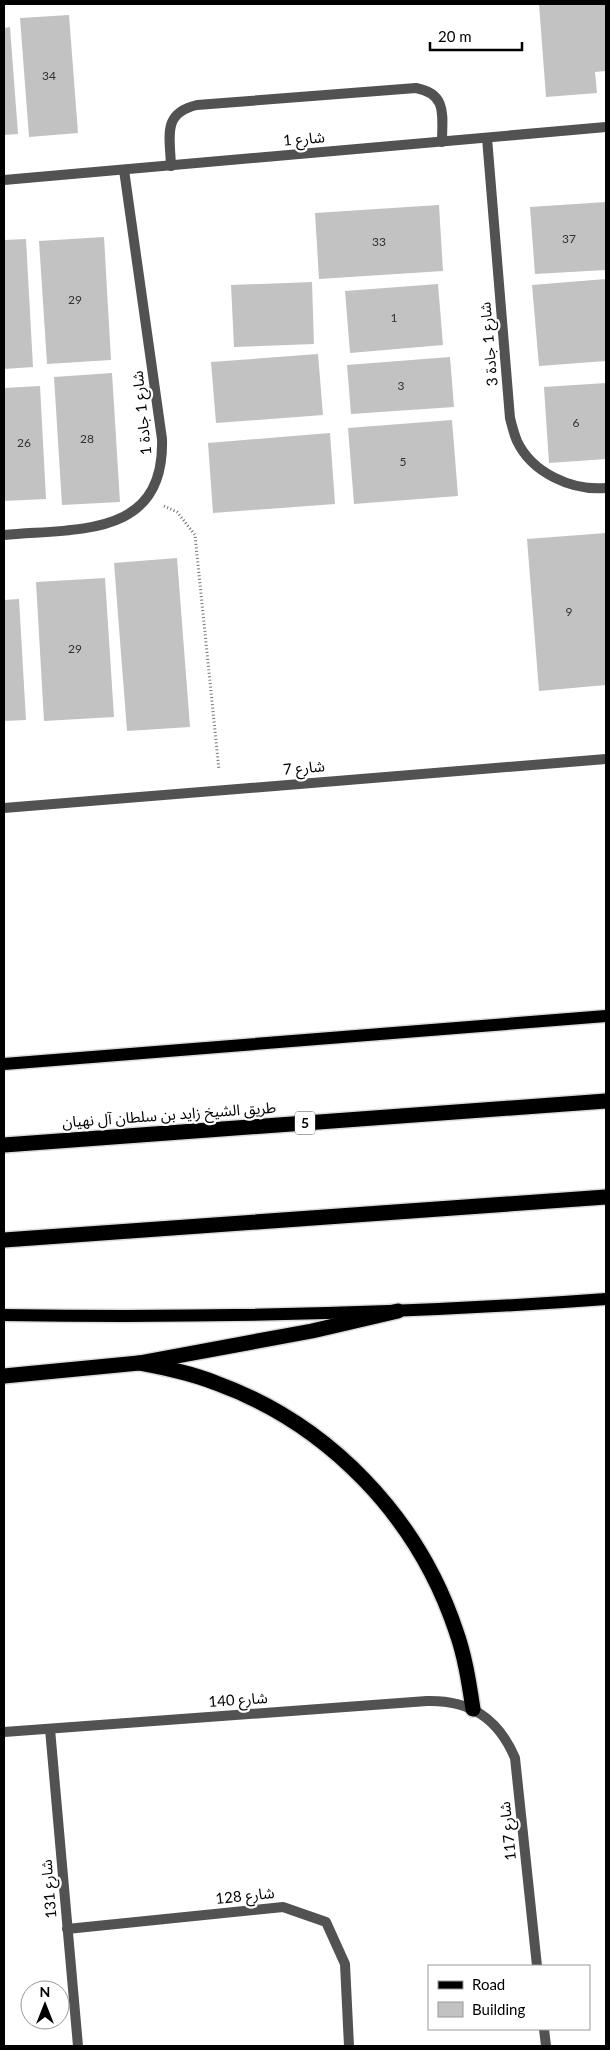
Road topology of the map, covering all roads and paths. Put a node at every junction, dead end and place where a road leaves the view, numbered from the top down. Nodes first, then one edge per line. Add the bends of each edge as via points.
1 (606, 127) edge
2 (487, 138) junction
3 (442, 142) junction
4 (171, 166) junction
5 (124, 170) junction
6 (4, 180) edge
7 (606, 488) edge
8 (147, 498) junction
9 (4, 535) edge
10 (606, 759) edge
11 (220, 790) junction
12 (4, 808) edge
13 (606, 1016) edge
14 (4, 1064) edge
15 (606, 1100) edge
16 (4, 1145) edge
17 (606, 1196) edge
18 (4, 1240) edge
19 (606, 1299) edge
20 (398, 1311) junction
21 (4, 1315) edge
22 (139, 1363) junction
23 (4, 1376) edge
24 (473, 1709) junction
25 (50, 1729) junction
26 (4, 1732) edge
27 (67, 1929) junction
28 (538, 1965) edge
29 (544, 2030) edge
30 (78, 2046) edge
31 (349, 2046) edge
32 (546, 2046) edge

1 - 2 street, شارع 1
2 - 3 street, شارع 1
2 - 7 street, شارع 1 جادة 3 via 510,418 517,442 532,462 553,478 577,486
3 - 4 street, شارع 1
3 - 4 street via 442,109 438,98 429,91 416,88 197,105 182,108 173,118 170,129
4 - 5 street, شارع 1
5 - 6 street, شارع 1
5 - 8 street, شارع 1 جادة 1 via 162,439 160,472
8 - 9 street, شارع 1 جادة 1 via 120,520 100,526
8 - 11 path via 177,512 195,535
10 - 11 street, شارع 7
11 - 12 street, شارع 7
13 - 14 main road
15 - 16 highway, طريق الشيخ زايد بن سلطان آل نهيان / 5
17 - 18 highway
19 - 20 main road
20 - 21 main road via 242,1316
20 - 22 highway via 312,1331
22 - 23 highway
22 - 24 highway via 216,1382 253,1398 288,1417 351,1466 403,1526 442,1594 464,1660
24 - 25 street, شارع 140 via 458,1703 427,1701
24 - 28 street, شارع 117 via 499,1729 514,1758
25 - 26 street, شارع 140
25 - 27 street, شارع 131
27 - 30 street, شارع 131
27 - 31 street, شارع 128 via 283,1907 326,1922 345,1964
29 - 32 street

